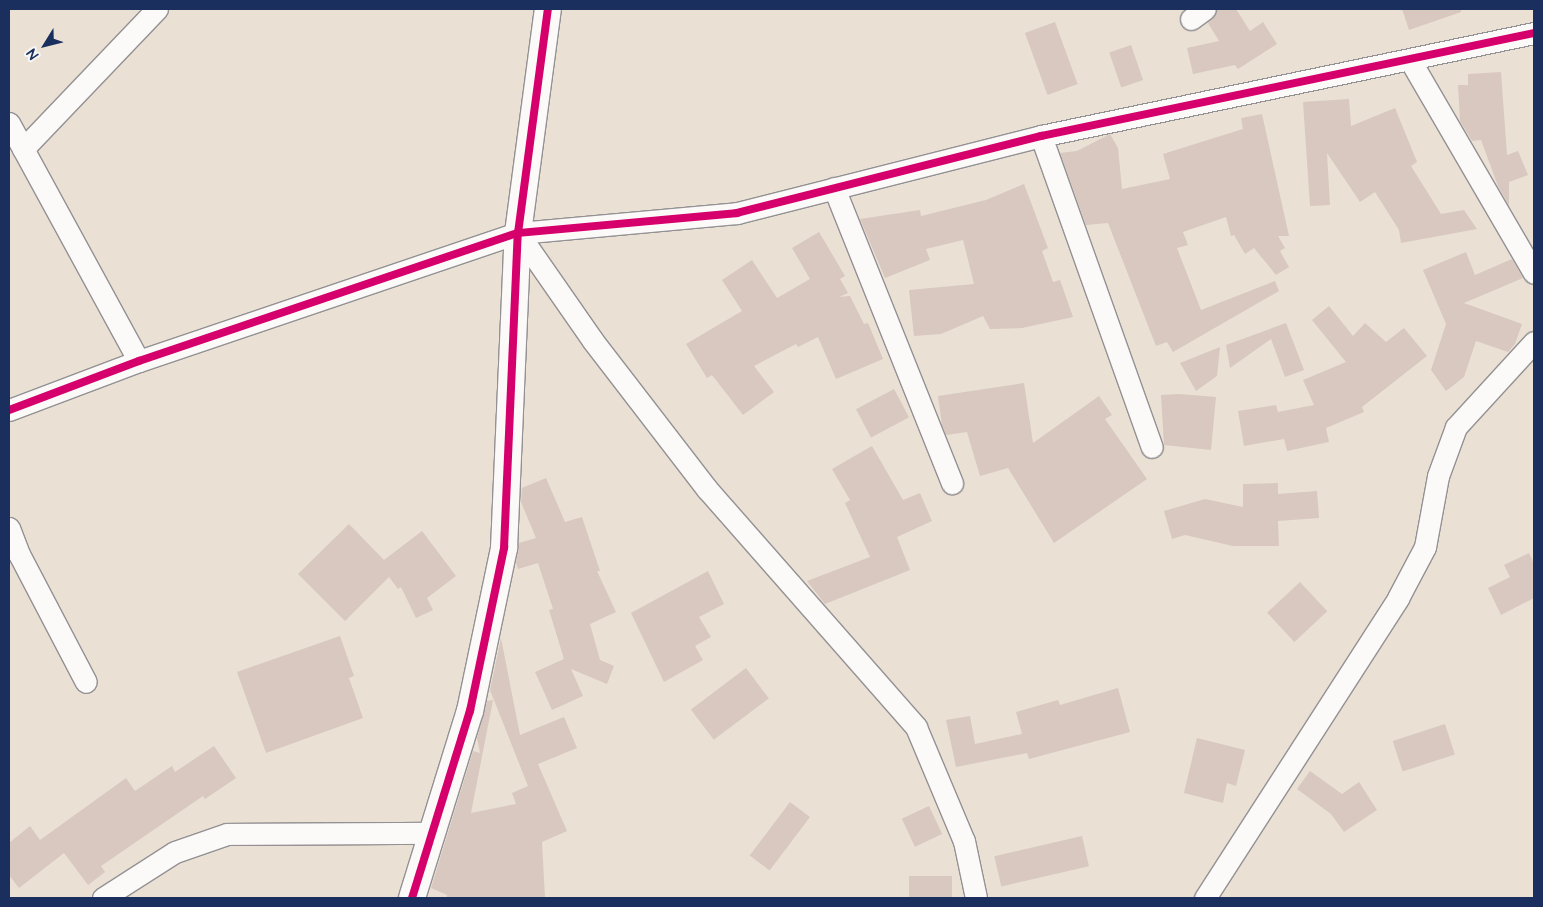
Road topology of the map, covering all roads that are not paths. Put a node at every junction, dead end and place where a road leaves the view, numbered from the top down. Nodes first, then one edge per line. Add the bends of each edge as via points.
1 (157, 9) edge
2 (548, 9) edge
3 (1534, 32) edge
4 (1410, 60) junction
5 (9, 123) edge
6 (1041, 136) junction
7 (23, 149) junction
8 (834, 188) junction
9 (518, 234) junction
10 (1534, 273) edge
11 (1534, 342) edge
12 (139, 361) junction
13 (9, 410) edge
14 (1152, 447) dead end
15 (952, 483) dead end
16 (9, 528) edge
17 (86, 682) dead end
18 (432, 833) junction
19 (103, 898) edge
20 (412, 898) edge
21 (976, 898) edge
22 (1205, 898) edge

1 - 7 street
2 - 9 street
3 - 4 street
4 - 6 street
4 - 10 street
5 - 7 street
6 - 8 street
6 - 14 street
7 - 12 street
8 - 9 street via 737,213
8 - 15 street
9 - 12 street
9 - 18 street via 504,548 470,711
9 - 21 street via 593,341 707,489 916,727 964,841
11 - 22 street via 1456,427 1438,476 1425,547 1398,598
12 - 13 street
16 - 17 street via 19,554
18 - 19 street via 227,834 175,852
18 - 20 street

